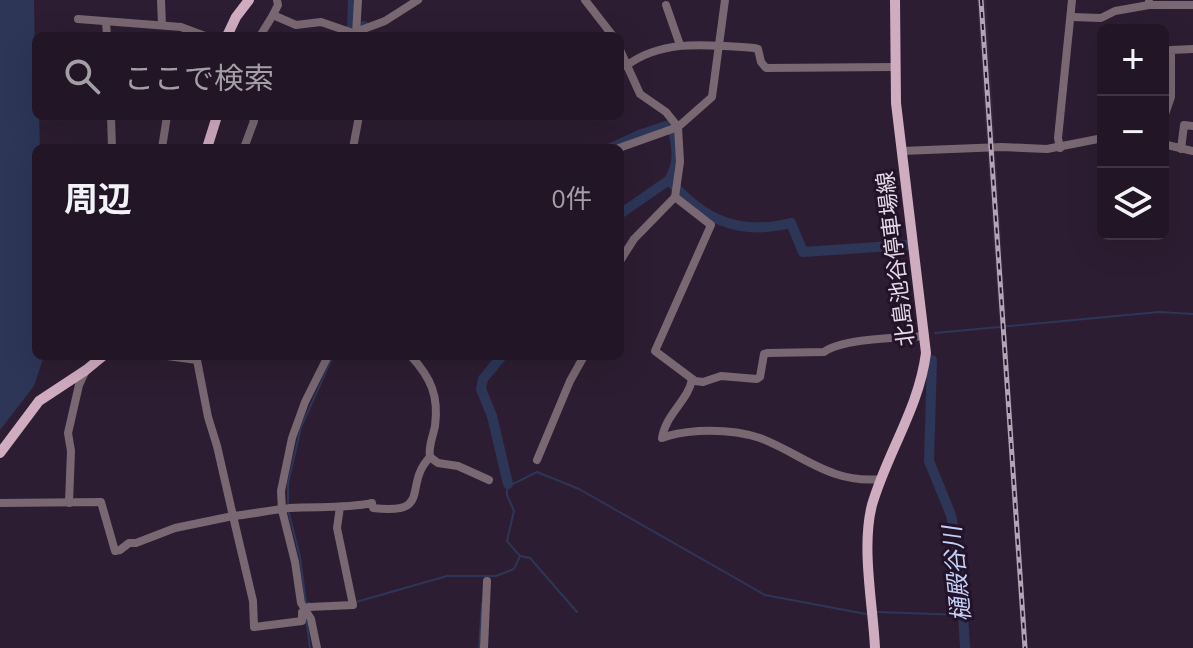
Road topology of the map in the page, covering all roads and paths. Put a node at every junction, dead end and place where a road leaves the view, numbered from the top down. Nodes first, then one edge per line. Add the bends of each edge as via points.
1 (161, 0) edge
2 (249, 0) edge
3 (277, 0) edge
4 (358, 0) edge
5 (418, 0) edge
6 (585, 0) edge
7 (725, 0) edge
8 (895, 0) edge
9 (1072, 0) edge
10 (666, 2) edge
11 (1149, 3) edge
12 (1180, 3) edge
13 (1193, 5) edge
14 (273, 15) junction
15 (1071, 17) junction
16 (78, 19) dead end
17 (106, 22) junction
18 (164, 25) junction
19 (356, 31) edge
20 (107, 32) edge
21 (165, 32) edge
22 (195, 32) edge
23 (227, 32) edge
24 (262, 32) edge
25 (350, 32) edge
26 (610, 32) edge
27 (680, 45) junction
28 (719, 45) junction
29 (1193, 49) edge
30 (624, 61) edge
31 (626, 66) junction
32 (895, 67) junction
33 (1169, 104) edge
34 (111, 120) edge
35 (166, 120) edge
36 (216, 120) edge
37 (254, 120) edge
38 (358, 120) edge
39 (1188, 126) edge
40 (674, 128) junction
41 (1097, 139) edge
42 (112, 144) edge
43 (163, 144) edge
44 (208, 144) edge
45 (245, 144) edge
46 (354, 144) edge
47 (624, 146) edge
48 (1169, 146) edge
49 (1060, 148) junction
50 (1181, 149) junction
51 (902, 151) junction
52 (1193, 151) edge
53 (676, 193) junction
54 (624, 255) edge
55 (925, 336) junction
56 (98, 360) edge
57 (197, 360) edge
58 (326, 360) edge
59 (415, 360) edge
60 (582, 360) edge
61 (86, 370) junction
62 (692, 379) junction
63 (0, 453) edge
64 (430, 457) junction
65 (537, 460) dead end
66 (881, 479) junction
67 (489, 480) dead end
68 (0, 503) edge
69 (69, 503) junction
70 (340, 507) junction
71 (286, 509) junction
72 (233, 516) junction
73 (487, 581) dead end
74 (305, 609) junction
75 (317, 648) edge
76 (484, 648) edge
77 (875, 648) edge

1 - 18 street
2 - 23 main road
3 - 14 street
4 - 19 street
5 - 19 street via 385,21
6 - 26 street
7 - 28 street
8 - 32 main road, 北島池谷停車場線
9 - 15 street
10 - 27 street
11 - 12 street
11 - 15 street via 1101,18
12 - 13 street
14 - 24 street
14 - 25 street via 296,25 321,22
15 - 49 street
16 - 17 street
17 - 18 street
17 - 20 street
18 - 21 street
18 - 22 street
27 - 28 street
27 - 31 street via 651,51
28 - 32 street via 754,48 766,68
28 - 40 street via 714,92
29 - 33 street via 1171,50
30 - 31 street
31 - 40 street via 640,94 666,112
32 - 51 main road, 北島池谷停車場線
34 - 42 street
35 - 43 street
36 - 44 main road
37 - 45 street
38 - 46 street
39 - 50 street
40 - 47 street
40 - 53 street via 681,150
41 - 49 street
48 - 50 street
49 - 51 street
50 - 52 street
51 - 55 main road, 北島池谷停車場線
53 - 54 street
53 - 62 street via 711,225 655,351
55 - 62 street via 867,341 824,352 764,354 757,379
55 - 66 main road, 北島池谷停車場線 via 923,376
56 - 61 main road
57 - 72 street
58 - 71 street via 292,438 281,491
59 - 64 street via 433,390
60 - 65 street
61 - 63 main road via 39,401
61 - 69 street via 68,433
62 - 66 street via 662,438 683,432 738,432 823,471 851,480
64 - 67 street
64 - 70 street via 416,478 417,495 403,507
66 - 77 main road, 北島池谷停車場線 via 868,533
68 - 69 street
69 - 72 street via 101,502 115,551 175,528
70 - 71 street
70 - 74 street via 337,528 353,602
71 - 72 street
71 - 74 street
72 - 74 street via 254,627 302,621
73 - 76 street
74 - 75 street

